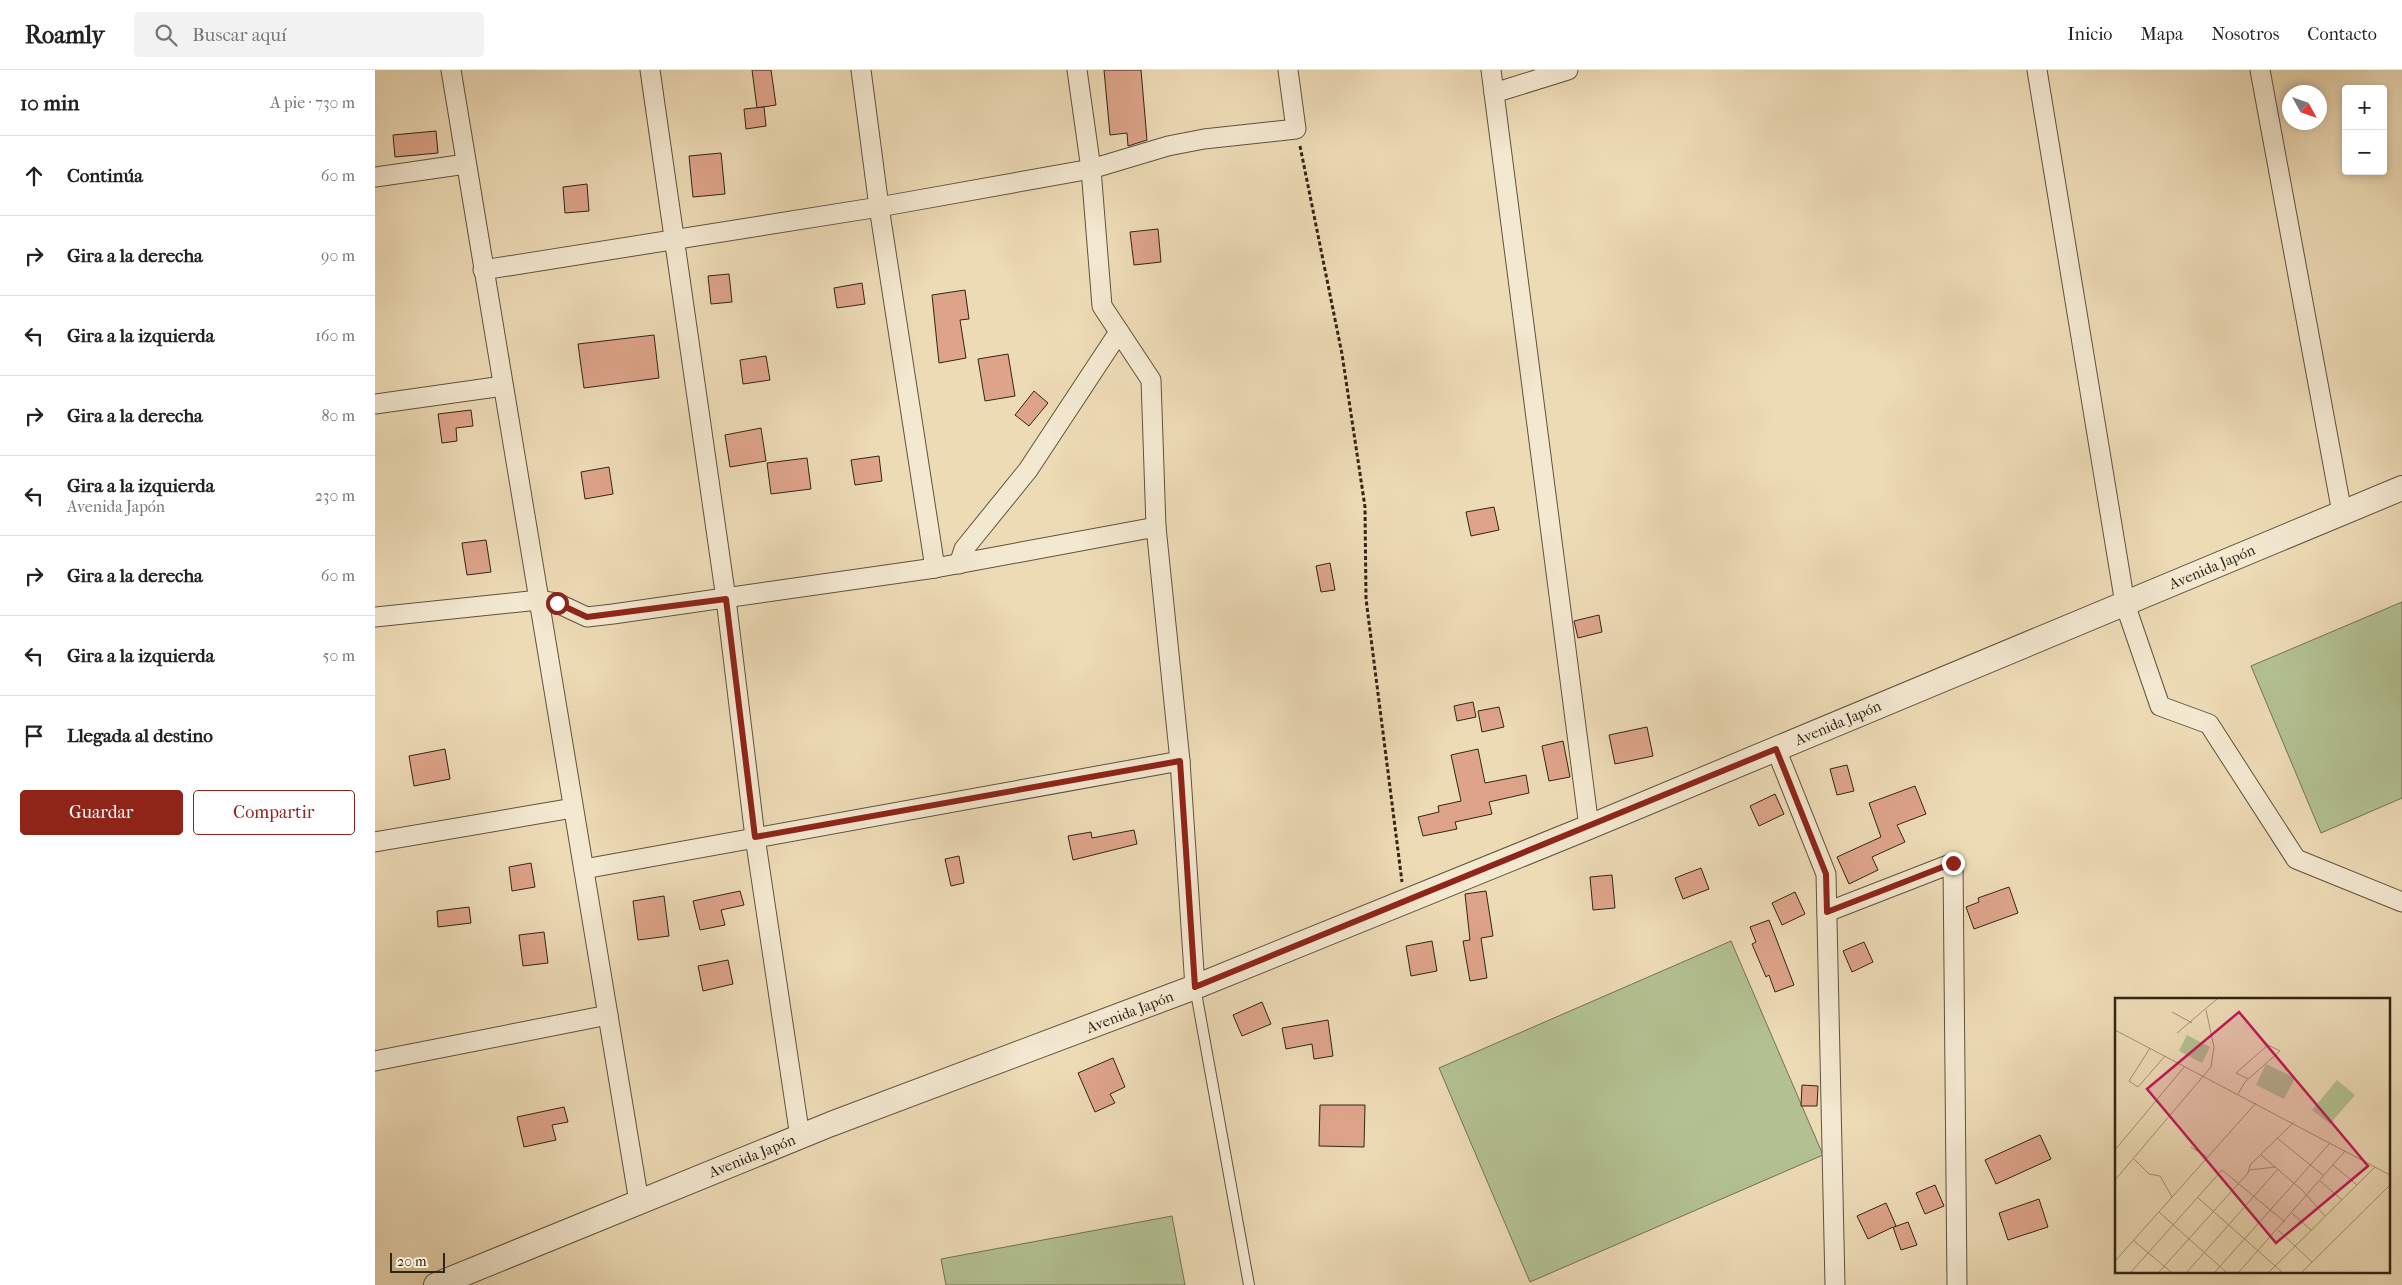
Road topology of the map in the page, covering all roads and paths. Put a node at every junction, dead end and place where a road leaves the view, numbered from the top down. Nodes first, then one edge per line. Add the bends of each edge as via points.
1 (451, 70) edge
2 (650, 70) edge
3 (861, 70) edge
4 (1077, 70) edge
5 (1288, 70) edge
6 (1491, 70) edge
7 (1568, 70) edge
8 (2037, 70) edge
9 (2260, 70) edge
10 (1494, 92) junction
11 (1296, 129) junction
12 (466, 164) junction
13 (1091, 169) junction
14 (375, 177) edge
15 (879, 207) junction
16 (674, 238) junction
17 (483, 270) junction
18 (1119, 332) junction
19 (503, 386) junction
20 (375, 404) edge
21 (2402, 488) edge
22 (2342, 513) junction
23 (1156, 527) junction
24 (959, 564) junction
25 (935, 568) junction
26 (726, 599) junction
27 (539, 600) junction
28 (2125, 604) junction
29 (375, 617) edge
30 (1776, 749) junction
31 (1180, 761) junction
32 (573, 808) junction
33 (1589, 827) junction
34 (755, 837) junction
35 (375, 842) edge
36 (583, 869) junction
37 (1405, 902) junction
38 (2402, 902) edge
39 (1827, 912) junction
40 (1195, 987) junction
41 (608, 1016) junction
42 (375, 1061) edge
43 (800, 1136) junction
44 (639, 1202) junction
45 (437, 1285) edge
46 (1249, 1285) edge
47 (1835, 1285) edge
48 (1957, 1285) edge

1 - 12 street
2 - 16 street
3 - 15 street
4 - 13 street
5 - 11 street
6 - 10 street
7 - 10 street
8 - 28 street
9 - 22 street
10 - 33 street
11 - 13 street via 1168,146
11 - 37 path via 1342,354 1365,506 1366,598
12 - 14 street
12 - 17 street
13 - 15 street
13 - 18 street via 1102,306
15 - 16 street
15 - 25 street
16 - 17 street
16 - 26 street
17 - 19 street
18 - 23 street via 1151,380
18 - 24 street via 1028,470 964,549
19 - 20 street
19 - 27 street
21 - 22 street, Avenida Japón
22 - 28 street, Avenida Japón
23 - 24 street
23 - 31 street
24 - 25 street
25 - 26 street
26 - 27 street via 587,617 557,603
26 - 34 street
27 - 29 street
27 - 32 street
28 - 30 street, Avenida Japón
28 - 38 street via 2160,706 2209,724 2296,859
30 - 33 street, Avenida Japón
30 - 39 street via 1826,874
31 - 34 street
31 - 40 street
32 - 35 street
32 - 36 street
33 - 37 street, Avenida Japón
34 - 36 street
34 - 43 street
36 - 41 street
37 - 40 street, Avenida Japón
39 - 47 street
39 - 48 street via 1953,863
40 - 43 street, Avenida Japón
40 - 46 lane
41 - 42 street
41 - 44 street
43 - 44 street, Avenida Japón
44 - 45 street, Avenida Japón

